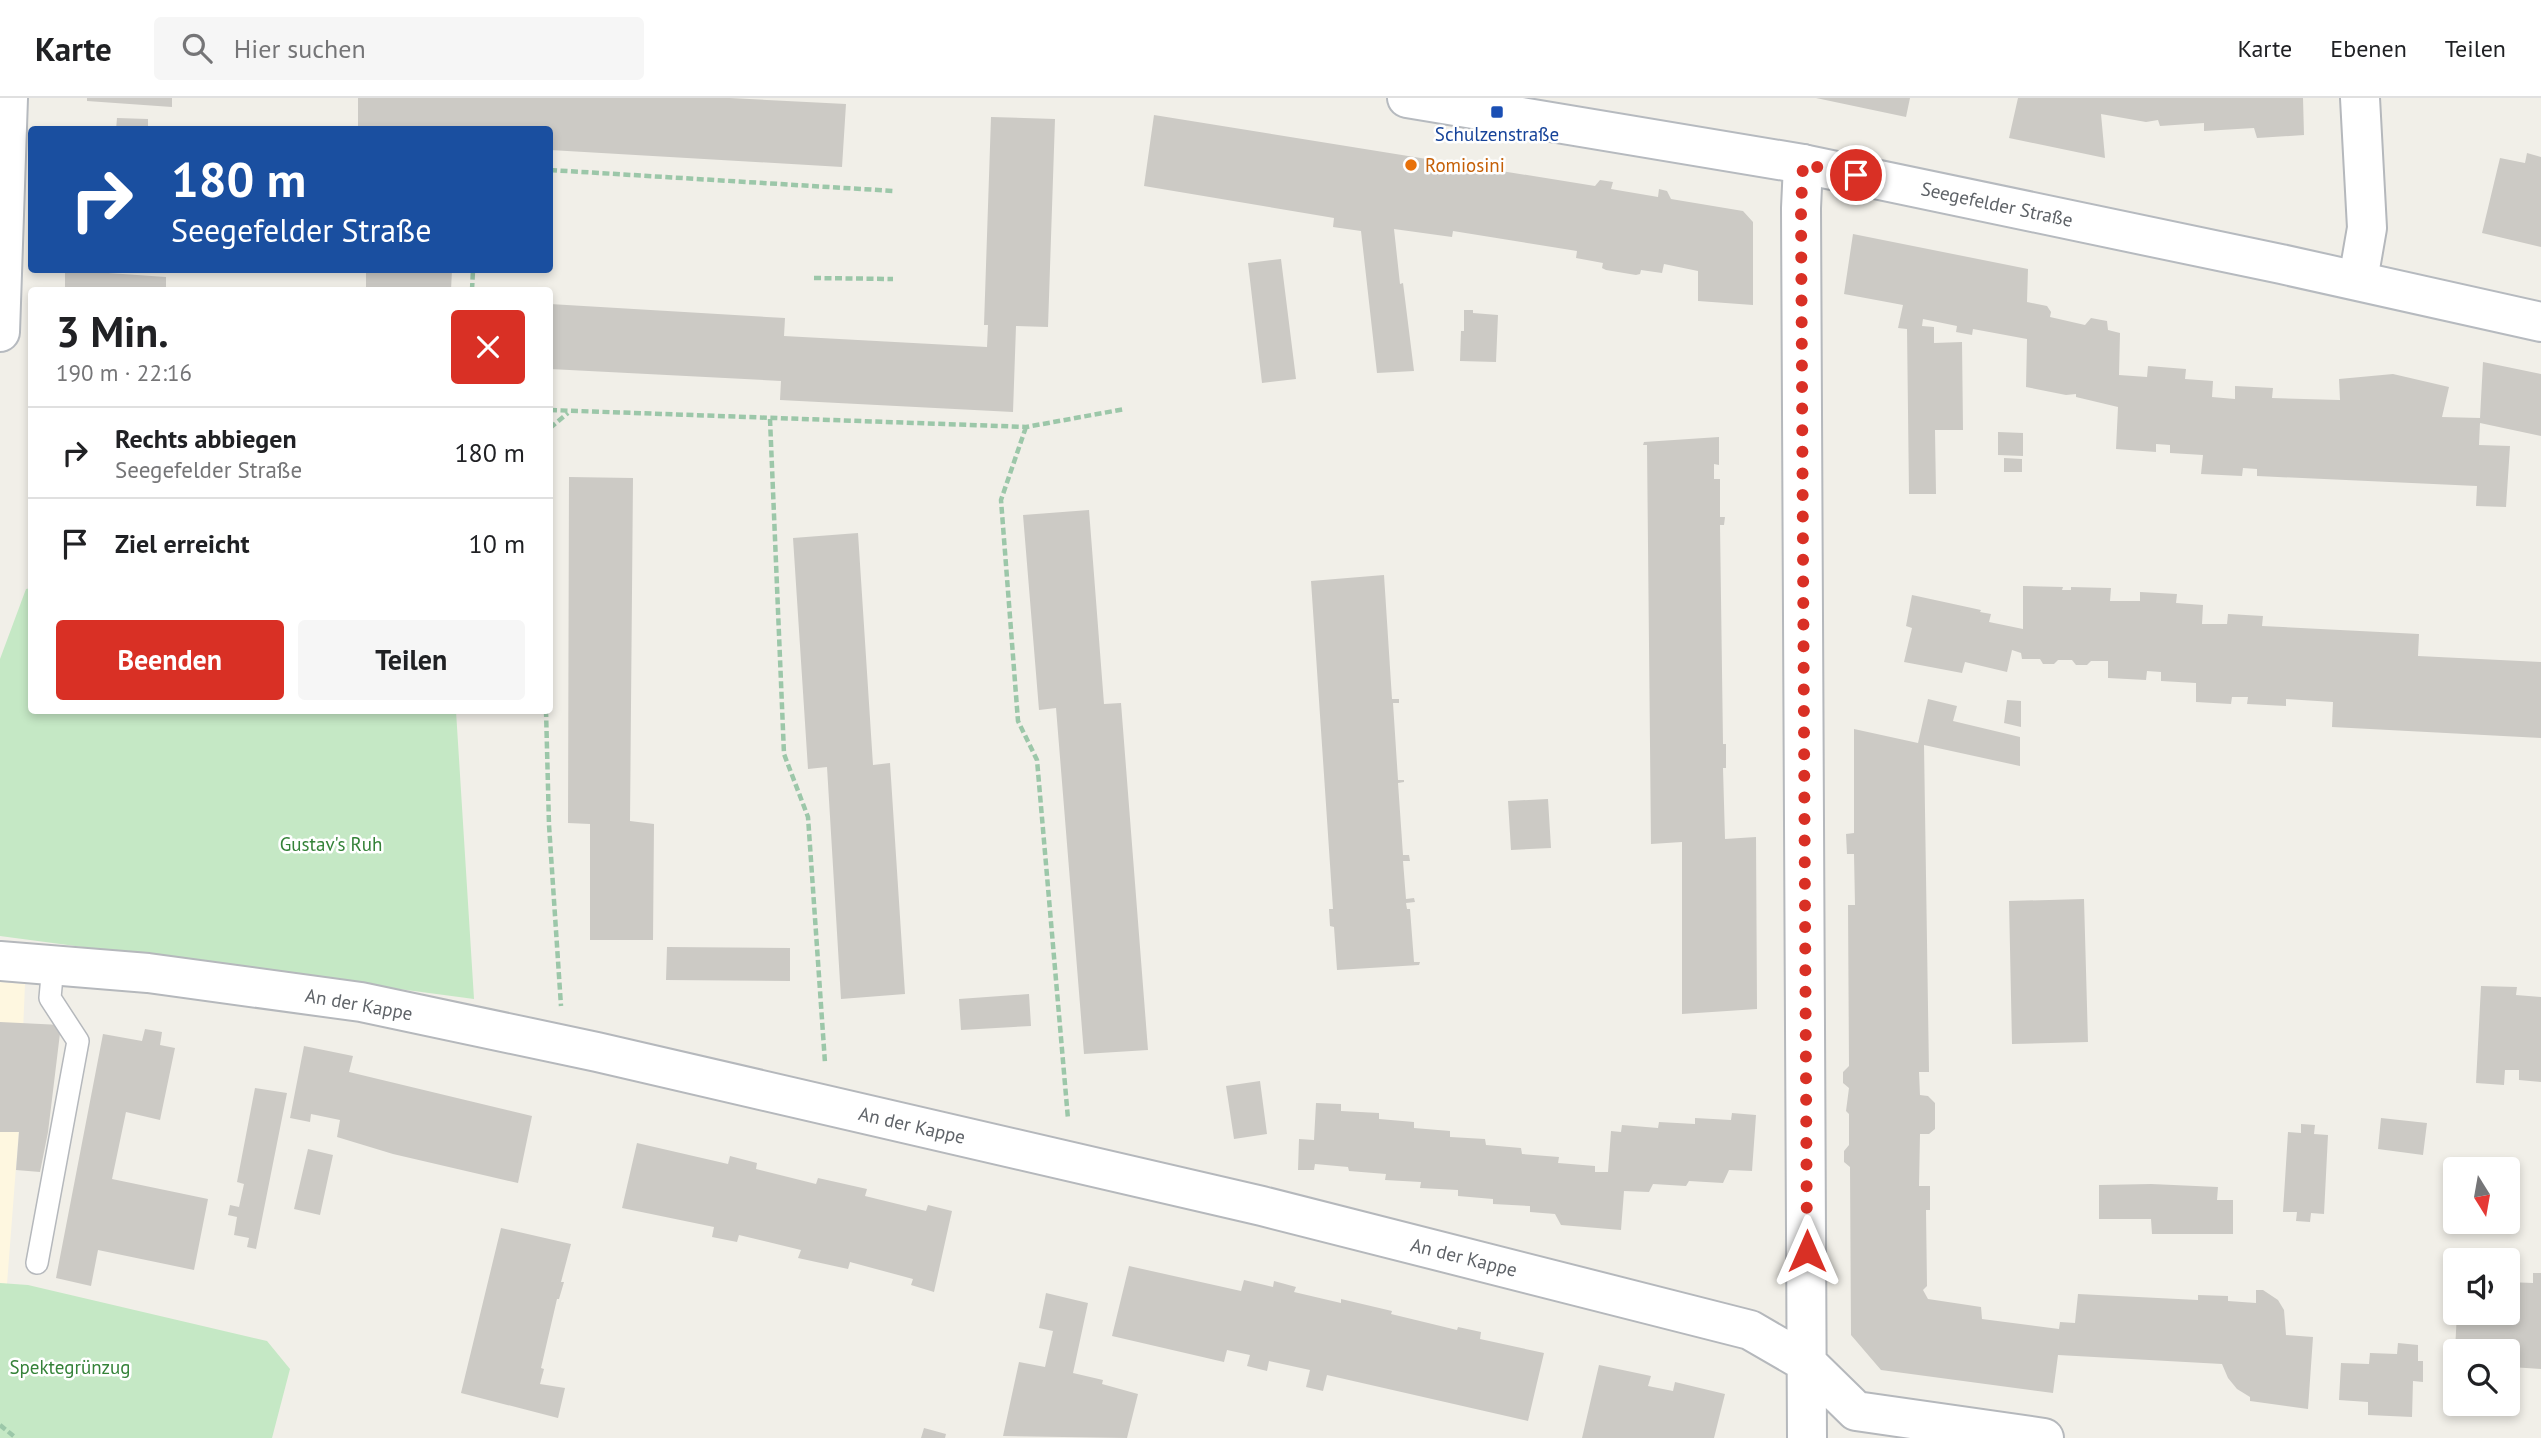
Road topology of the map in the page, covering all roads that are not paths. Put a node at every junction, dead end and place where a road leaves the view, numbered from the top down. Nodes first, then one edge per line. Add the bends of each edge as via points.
1 (8, 98) edge
2 (1407, 98) edge
3 (2360, 98) edge
4 (1803, 164) junction
5 (2358, 280) junction
6 (2541, 322) edge
7 (0, 332) edge
8 (0, 961) edge
9 (53, 965) junction
10 (37, 1264) dead end
11 (1807, 1363) junction
12 (1807, 1438) edge
13 (2044, 1438) edge

1 - 7 street
2 - 4 street, Seegefelder Straße
3 - 5 street via 2367,228
4 - 5 street, Seegefelder Straße
4 - 11 street
5 - 6 street, Seegefelder Straße
8 - 9 street, An der Kappe
9 - 10 lane via 50,998 78,1041
9 - 11 street, An der Kappe via 361,1002 564,1045 1276,1209 1750,1330
11 - 12 street
11 - 13 street, An der Kappe via 1856,1411

